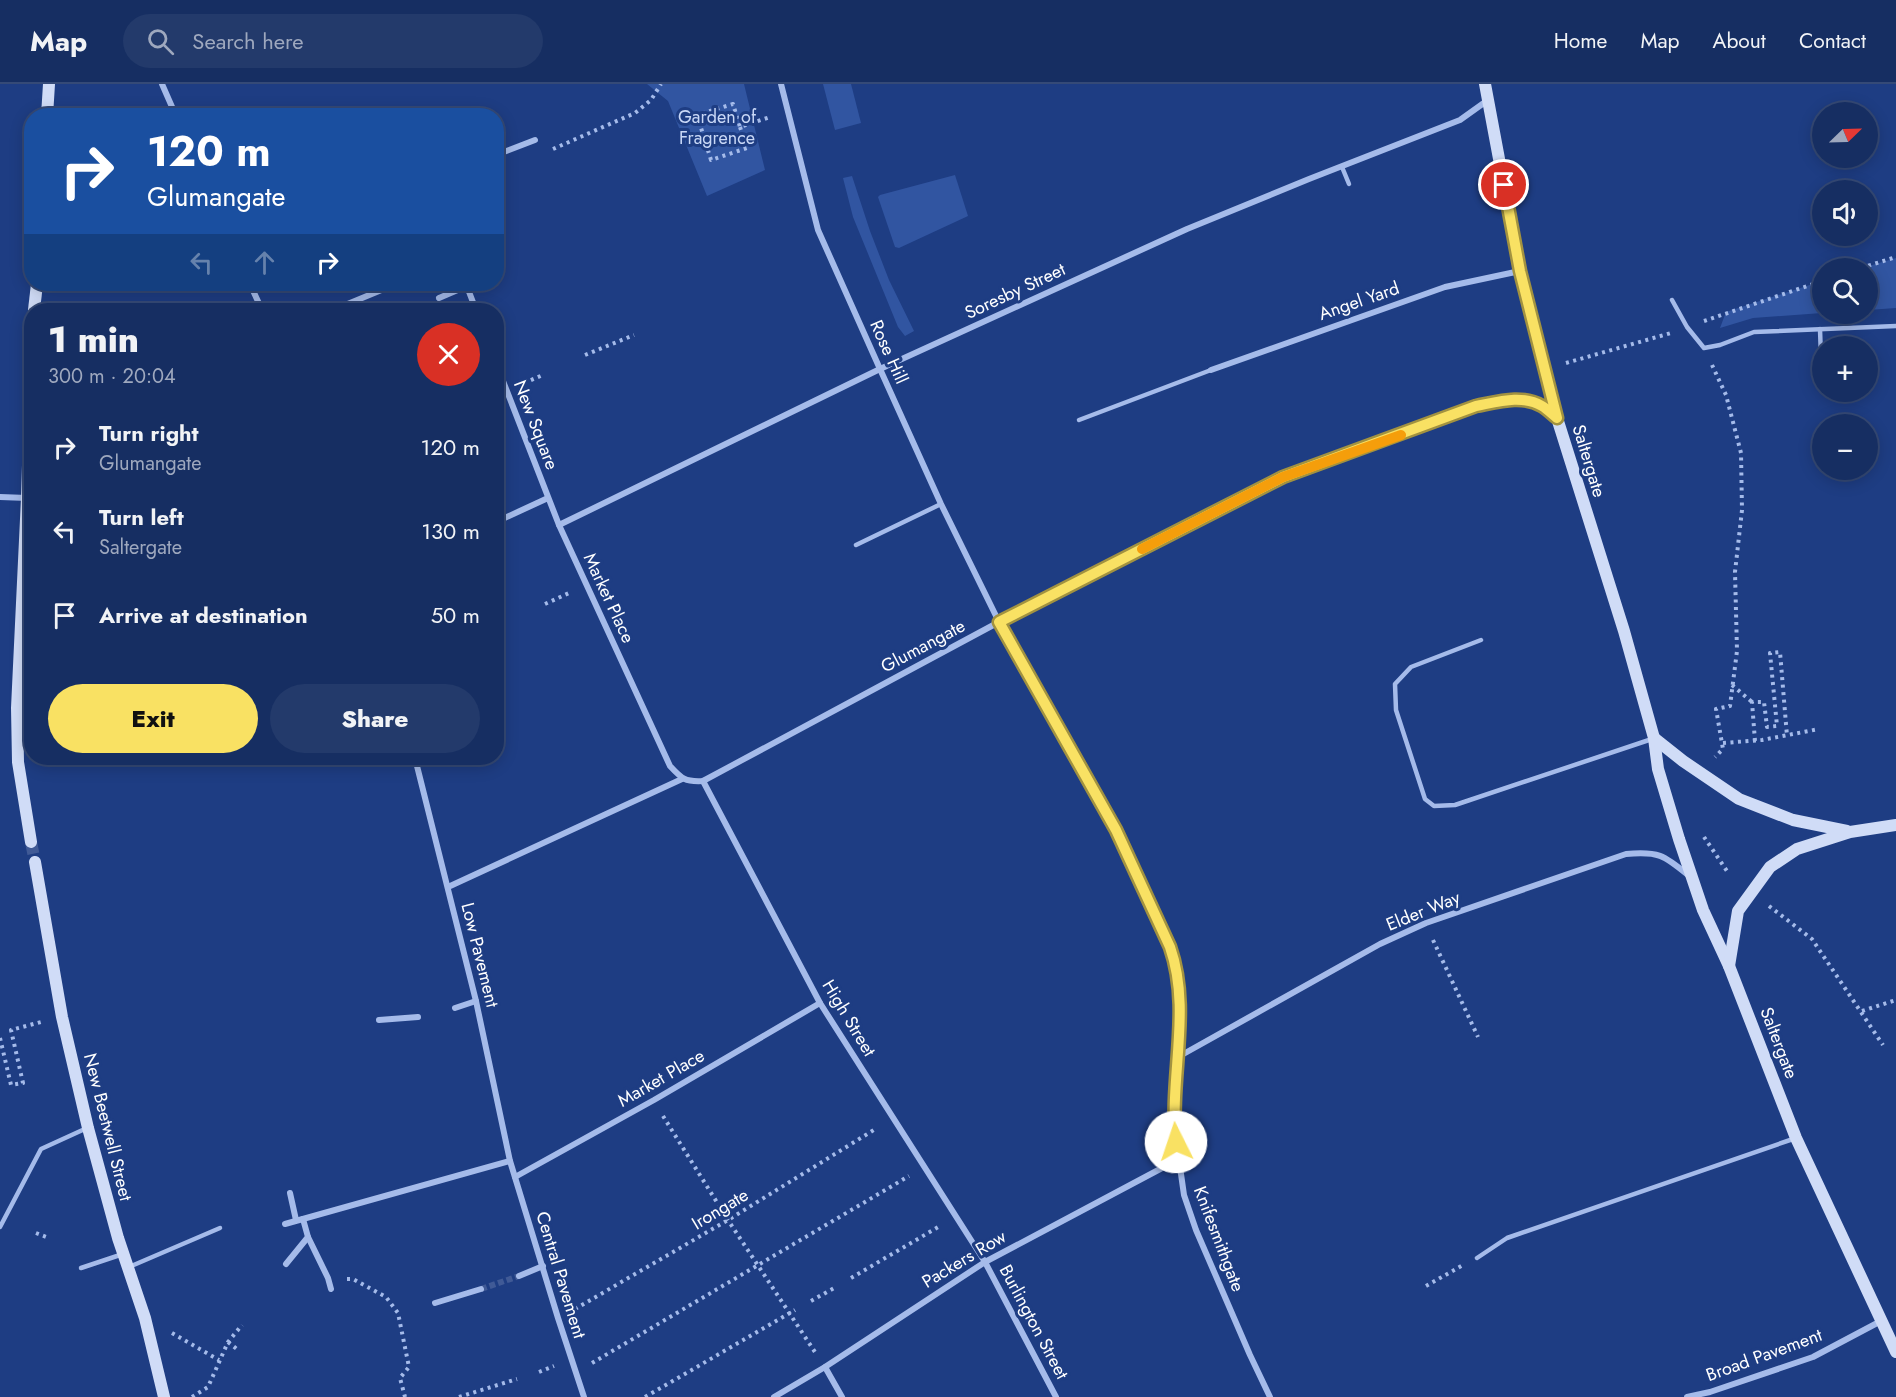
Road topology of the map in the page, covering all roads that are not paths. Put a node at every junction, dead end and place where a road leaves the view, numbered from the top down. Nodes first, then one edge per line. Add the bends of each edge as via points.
1 (49, 84) edge
2 (162, 84) edge
3 (781, 84) edge
4 (1485, 84) edge
5 (1488, 100) junction
6 (48, 108) edge
7 (172, 108) edge
8 (535, 140) road end
9 (504, 152) edge
10 (1342, 167) junction
11 (1348, 184) dead end
12 (1520, 271) junction
13 (379, 291) edge
14 (454, 291) edge
15 (439, 298) dead end
16 (1672, 300) dead end
17 (350, 303) edge
18 (1896, 326) edge
19 (1820, 329) junction
20 (1820, 336) edge
21 (880, 369) junction
22 (1211, 370) joint
23 (504, 384) edge
24 (1557, 418) junction
25 (1079, 420) dead end
26 (0, 497) edge
27 (24, 498) edge
28 (548, 498) junction
29 (941, 504) junction
30 (504, 518) edge
31 (559, 525) junction
32 (856, 545) dead end
33 (24, 561) edge
34 (999, 622) junction
35 (1481, 640) dead end
36 (17, 708) junction
37 (24, 718) edge
38 (1654, 738) junction
39 (417, 765) edge
40 (682, 778) junction
41 (704, 781) junction
42 (1896, 825) edge
43 (1850, 832) junction
44 (31, 842) tunnel mouth
45 (35, 862) tunnel mouth
46 (1692, 878) junction
47 (448, 887) junction
48 (1729, 966) junction
49 (476, 1001) junction
50 (820, 1003) junction
51 (455, 1008) dead end
52 (418, 1017) dead end
53 (379, 1020) dead end
54 (1178, 1057) junction
55 (88, 1128) junction
56 (1796, 1138) junction
57 (1179, 1159) junction
58 (510, 1161) junction
59 (515, 1177) junction
60 (290, 1193) dead end
61 (299, 1220) junction
62 (285, 1224) dead end
63 (0, 1227) edge
64 (220, 1227) dead end
65 (308, 1237) junction
66 (123, 1254) junction
67 (1477, 1258) road end
68 (985, 1262) junction
69 (286, 1264) dead end
70 (543, 1266) junction
71 (81, 1268) dead end
72 (128, 1268) junction
73 (519, 1276) tunnel mouth
74 (331, 1289) dead end
75 (481, 1289) tunnel mouth
76 (435, 1303) dead end
77 (1881, 1321) junction
78 (1896, 1337) edge
79 (1896, 1352) edge
80 (825, 1367) junction
81 (164, 1397) edge
82 (584, 1397) edge
83 (774, 1397) edge
84 (842, 1397) edge
85 (1056, 1397) edge
86 (1270, 1397) edge
87 (1687, 1397) edge

1 - 6 street
2 - 7 street
3 - 21 street, Rose Hill via 818,230
4 - 5 street, Saltergate
5 - 10 street, Soresby Street via 1460,120
5 - 12 street, Saltergate
8 - 9 street
10 - 11 lane
10 - 21 street, Soresby Street via 1187,229
12 - 22 street, Angel Yard via 1445,287
12 - 24 street, Saltergate
13 - 17 street
14 - 15 street
16 - 19 lane via 1704,348 1754,332
18 - 19 lane
19 - 20 lane
21 - 29 street, Rose Hill
21 - 31 street, Soresby Street
22 - 25 lane
23 - 28 street, New Square
24 - 34 street, Glumangate via 1541,405 1521,400 1476,406 1283,477
24 - 38 street, Saltergate
26 - 27 street
28 - 30 street, New Square
28 - 31 street, New Square
29 - 32 lane
29 - 34 street, Rose Hill
31 - 40 street, Market Place via 670,766
33 - 36 street
34 - 41 street, Glumangate
34 - 54 street, Knifesmithgate via 1116,830 1170,947 1180,1009
35 - 38 lane via 1411,668 1395,684 1396,710 1425,799 1434,806 1455,805
36 - 37 lane
36 - 44 street via 18,762
38 - 43 street via 1739,799 1793,820
38 - 46 street, Saltergate via 1658,769
39 - 47 street, Low Pavement
40 - 41 street
40 - 47 street
41 - 50 street, High Street
42 - 43 street
43 - 48 street via 1797,849 1770,867 1738,911
45 - 55 street, New Beetwell Street via 62,1017
46 - 48 street, Saltergate
46 - 54 street, Elder Way via 1668,859 1648,852 1626,854 1426,923 1380,944
47 - 49 street, Low Pavement
48 - 56 street, Saltergate
49 - 51 street
49 - 58 street, Low Pavement
50 - 59 street, Market Place
50 - 68 street, High Street
52 - 53 street
54 - 57 street, Knifesmithgate via 1174,1125
55 - 63 lane via 41,1149
55 - 66 street, New Beetwell Street
56 - 67 lane via 1507,1238
56 - 77 street, Saltergate
57 - 68 street, Packers Row
57 - 86 street, Knifesmithgate via 1184,1195 1196,1230
58 - 59 street, Central Pavement
58 - 61 street
59 - 70 street, Central Pavement
60 - 61 street
61 - 62 street
61 - 65 street
64 - 72 lane
65 - 69 street
65 - 74 street
66 - 71 lane
66 - 72 street, New Beetwell Street
68 - 80 street, Packers Row
68 - 85 street, Burlington Street
70 - 73 street
70 - 82 street, Central Pavement
72 - 81 street, New Beetwell Street
75 - 76 street
77 - 78 street
77 - 79 street, Saltergate
77 - 87 street, Broad Pavement via 1813,1357
80 - 83 street, Packers Row
80 - 84 street

